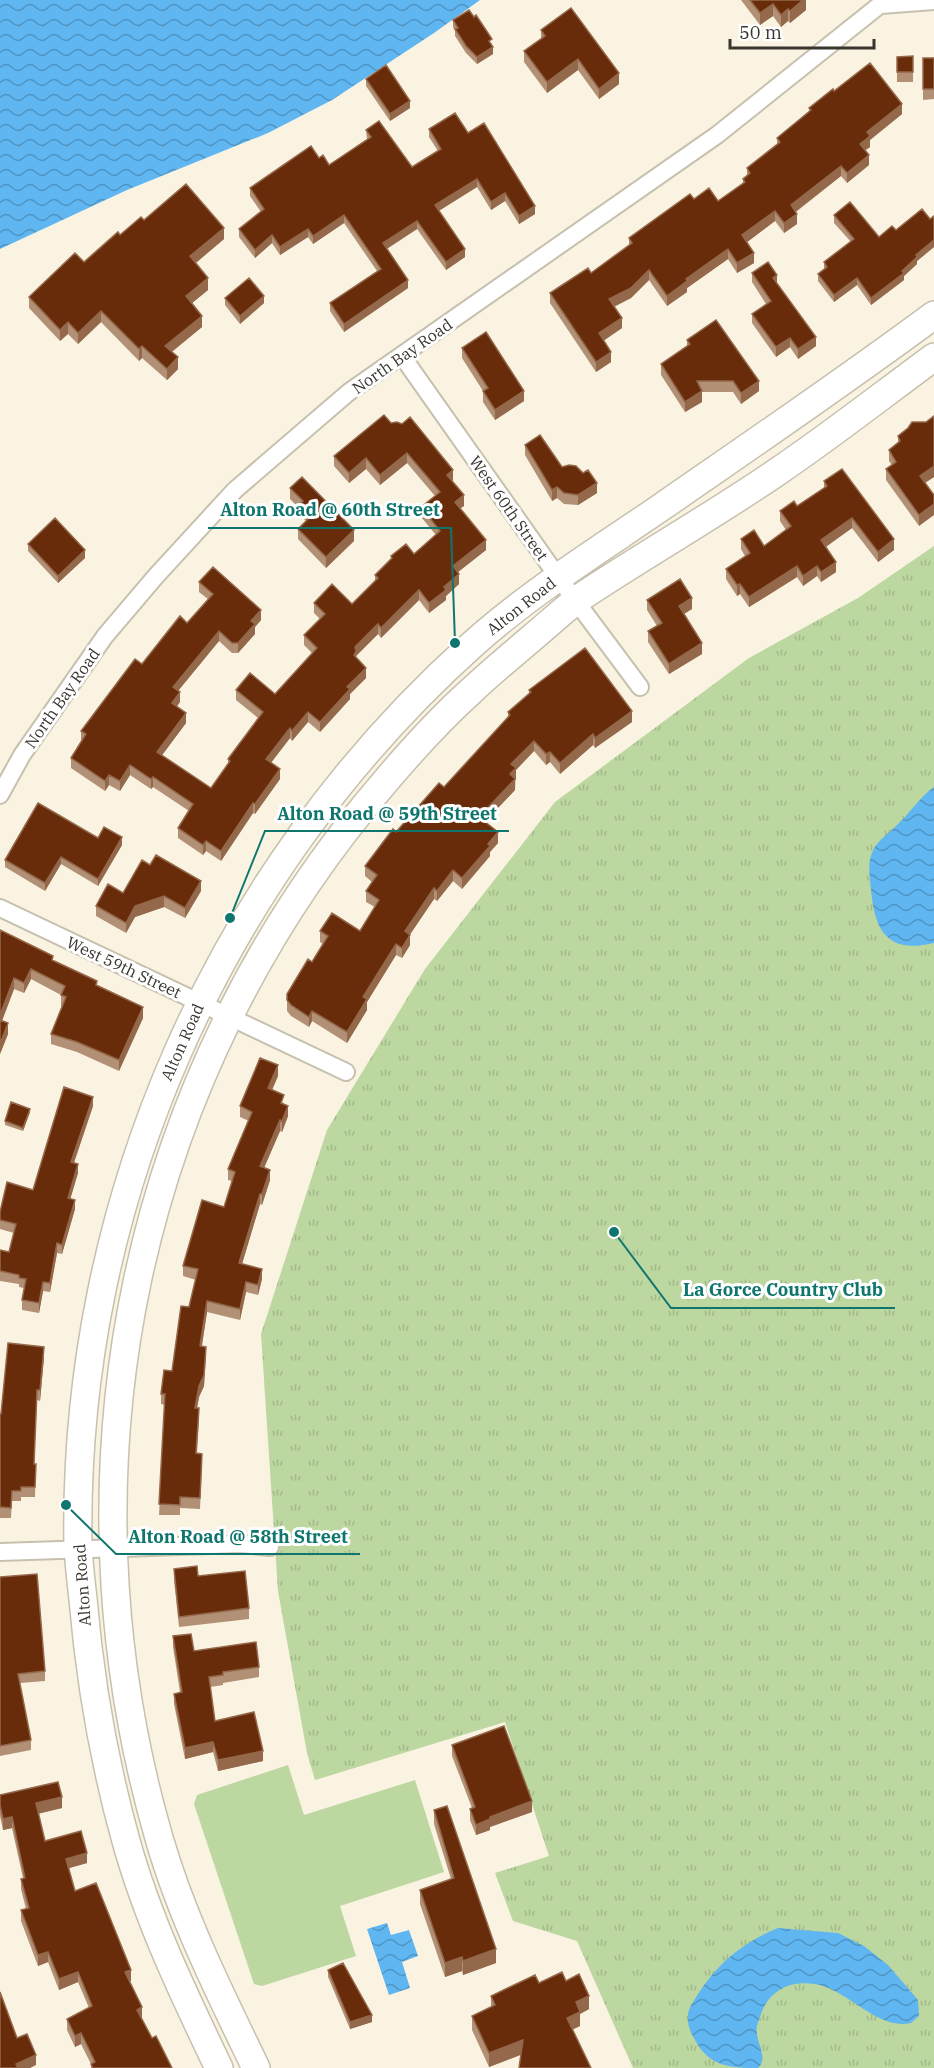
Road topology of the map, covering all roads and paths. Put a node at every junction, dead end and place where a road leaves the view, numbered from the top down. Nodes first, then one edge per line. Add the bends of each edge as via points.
1 (934, 1) edge
2 (884, 2) edge
3 (934, 315) edge
4 (402, 356) junction
5 (934, 357) edge
6 (558, 577) junction
7 (576, 601) junction
8 (640, 687) dead end
9 (0, 795) edge
10 (0, 908) edge
11 (199, 1003) junction
12 (230, 1017) junction
13 (346, 1072) dead end
14 (270, 1547) dead end
15 (113, 1548) junction
16 (78, 1549) junction
17 (0, 1552) edge
18 (219, 2068) edge
19 (256, 2068) edge

1 - 2 street
2 - 4 street, North Bay Road via 717,135
3 - 6 main road, Alton Road via 789,420
4 - 6 street, West 60th Street
4 - 9 street, North Bay Road via 349,392 235,490 164,567 105,636 22,755
5 - 7 main road, Alton Road via 774,475
6 - 7 street, West 60th Street
6 - 11 main road, Alton Road via 475,642 384,731 298,838
7 - 8 street, West 60th Street
7 - 12 main road, Alton Road via 471,690 361,810 286,915
10 - 11 street, West 59th Street
11 - 12 street, West 59th Street
11 - 16 main road, Alton Road via 144,1133 104,1278 82,1434
12 - 13 street, West 59th Street
12 - 15 main road, Alton Road via 176,1139 135,1288 115,1438
14 - 15 street via 241,1544
15 - 16 street
15 - 19 main road, Alton Road via 126,1682 158,1837 211,1975
16 - 17 street
16 - 18 main road, Alton Road via 103,1747 127,1844 185,1999

